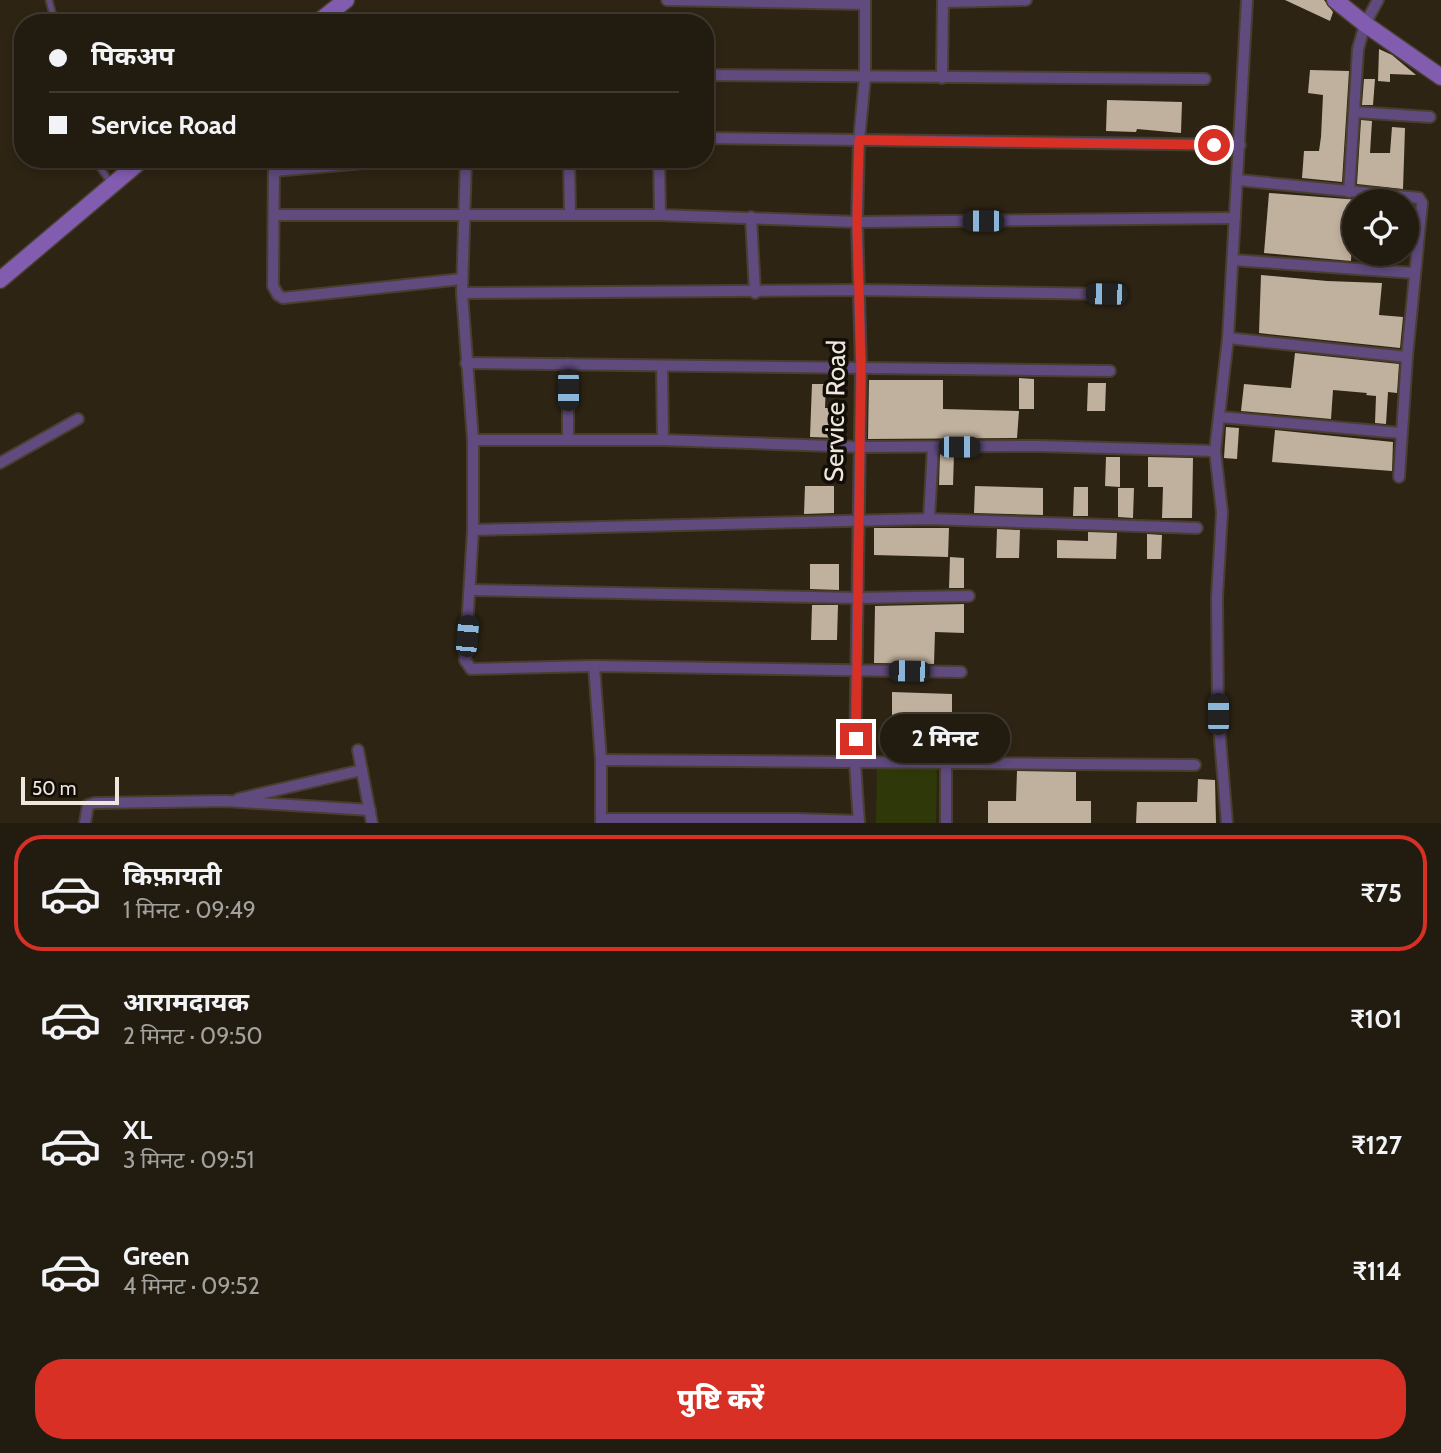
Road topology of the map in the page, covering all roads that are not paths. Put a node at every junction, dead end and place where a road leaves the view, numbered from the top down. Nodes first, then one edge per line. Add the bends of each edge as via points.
1 (346, 0) edge
2 (667, 0) edge
3 (1026, 0) edge
4 (1247, 0) edge
5 (1335, 0) edge
6 (1378, 0) edge
7 (943, 1) edge
8 (864, 2) edge
9 (328, 14) edge
10 (1365, 24) junction
11 (714, 75) edge
12 (865, 77) junction
13 (1441, 77) edge
14 (942, 78) junction
15 (1205, 79) dead end
16 (1354, 112) junction
17 (1430, 117) dead end
18 (714, 138) edge
19 (859, 140) junction
20 (1240, 145) junction
21 (100, 168) edge
22 (132, 168) edge
23 (308, 168) edge
24 (466, 168) edge
25 (569, 168) edge
26 (659, 168) edge
27 (274, 171) joint
28 (1238, 180) junction
29 (112, 185) junction
30 (1349, 189) edge
31 (1342, 191) edge
32 (1419, 198) edge
33 (274, 215) junction
34 (464, 215) junction
35 (570, 215) junction
36 (660, 215) junction
37 (751, 217) junction
38 (1235, 218) junction
39 (857, 222) junction
40 (1419, 229) edge
41 (1233, 260) junction
42 (1415, 266) edge
43 (1414, 273) junction
44 (462, 279) junction
45 (0, 280) edge
46 (860, 290) junction
47 (462, 293) junction
48 (755, 293) junction
49 (1106, 294) dead end
50 (1228, 338) junction
51 (1407, 357) junction
52 (466, 363) junction
53 (568, 364) junction
54 (662, 366) junction
55 (861, 369) junction
56 (1110, 371) dead end
57 (1220, 417) junction
58 (78, 419) dead end
59 (1401, 433) junction
60 (473, 440) junction
61 (568, 440) junction
62 (663, 440) junction
63 (859, 447) junction
64 (933, 447) junction
65 (1216, 451) junction
66 (0, 463) edge
67 (1399, 477) dead end
68 (929, 519) junction
69 (858, 520) junction
70 (1197, 528) dead end
71 (473, 530) junction
72 (471, 590) junction
73 (970, 596) dead end
74 (857, 598) junction
75 (594, 666) junction
76 (857, 670) junction
77 (961, 672) dead end
78 (358, 750) dead end
79 (601, 760) junction
80 (855, 762) junction
81 (946, 763) junction
82 (1195, 765) dead end
83 (362, 770) junction
84 (225, 802) junction
85 (370, 810) junction
86 (601, 821) edge
87 (859, 822) edge
88 (85, 823) edge
89 (372, 823) edge
90 (946, 823) edge
91 (1227, 823) edge

1 - 9 street
2 - 8 street
3 - 7 street
4 - 20 street
5 - 10 street
6 - 10 street
7 - 14 street
8 - 12 street, Service Road
10 - 13 street
10 - 16 street via 1358,49
11 - 12 street
12 - 14 street
12 - 19 street, Service Road
14 - 15 street
16 - 17 street
16 - 30 street
18 - 19 street
19 - 20 street
19 - 39 street, Service Road
20 - 28 street
21 - 29 lane
22 - 29 street
23 - 27 street
24 - 34 street
25 - 35 street
26 - 36 street
27 - 33 street
28 - 31 street
28 - 38 street
29 - 45 street
32 - 40 street
33 - 34 street
33 - 44 street via 273,286 283,298
34 - 35 street
34 - 44 street
35 - 36 street
36 - 37 street
37 - 39 street
37 - 48 street
38 - 39 street
38 - 41 street
39 - 46 street, Service Road
41 - 43 street
41 - 50 street
42 - 43 street
43 - 51 street
44 - 47 street
46 - 48 street
46 - 49 street
46 - 55 street, Service Road
47 - 48 street
47 - 52 street
50 - 51 street
50 - 57 street
51 - 59 street
52 - 53 street
52 - 60 street
53 - 54 street
53 - 61 street
54 - 55 street
54 - 62 street
55 - 56 street
55 - 63 street, Service Road
57 - 59 street
57 - 65 street
58 - 66 street
59 - 67 street
60 - 61 street
60 - 71 street
61 - 62 street
62 - 63 street
63 - 64 street
63 - 69 street, Service Road
64 - 65 street
64 - 68 street
65 - 91 street via 1222,512 1218,714
68 - 69 street
68 - 70 street
69 - 71 street
69 - 74 street, Service Road
71 - 72 street
72 - 74 street
72 - 75 street via 465,660 471,669
73 - 74 street
74 - 76 street, Service Road
75 - 76 street
75 - 79 street
76 - 77 street
76 - 80 street, Service Road
78 - 83 street
79 - 80 street
79 - 86 street
80 - 81 street
80 - 87 street, Service Road
81 - 82 street
81 - 90 street
83 - 84 street
83 - 85 street
84 - 85 street
84 - 88 street via 95,803 88,805
85 - 89 street
86 - 87 street via 797,818

